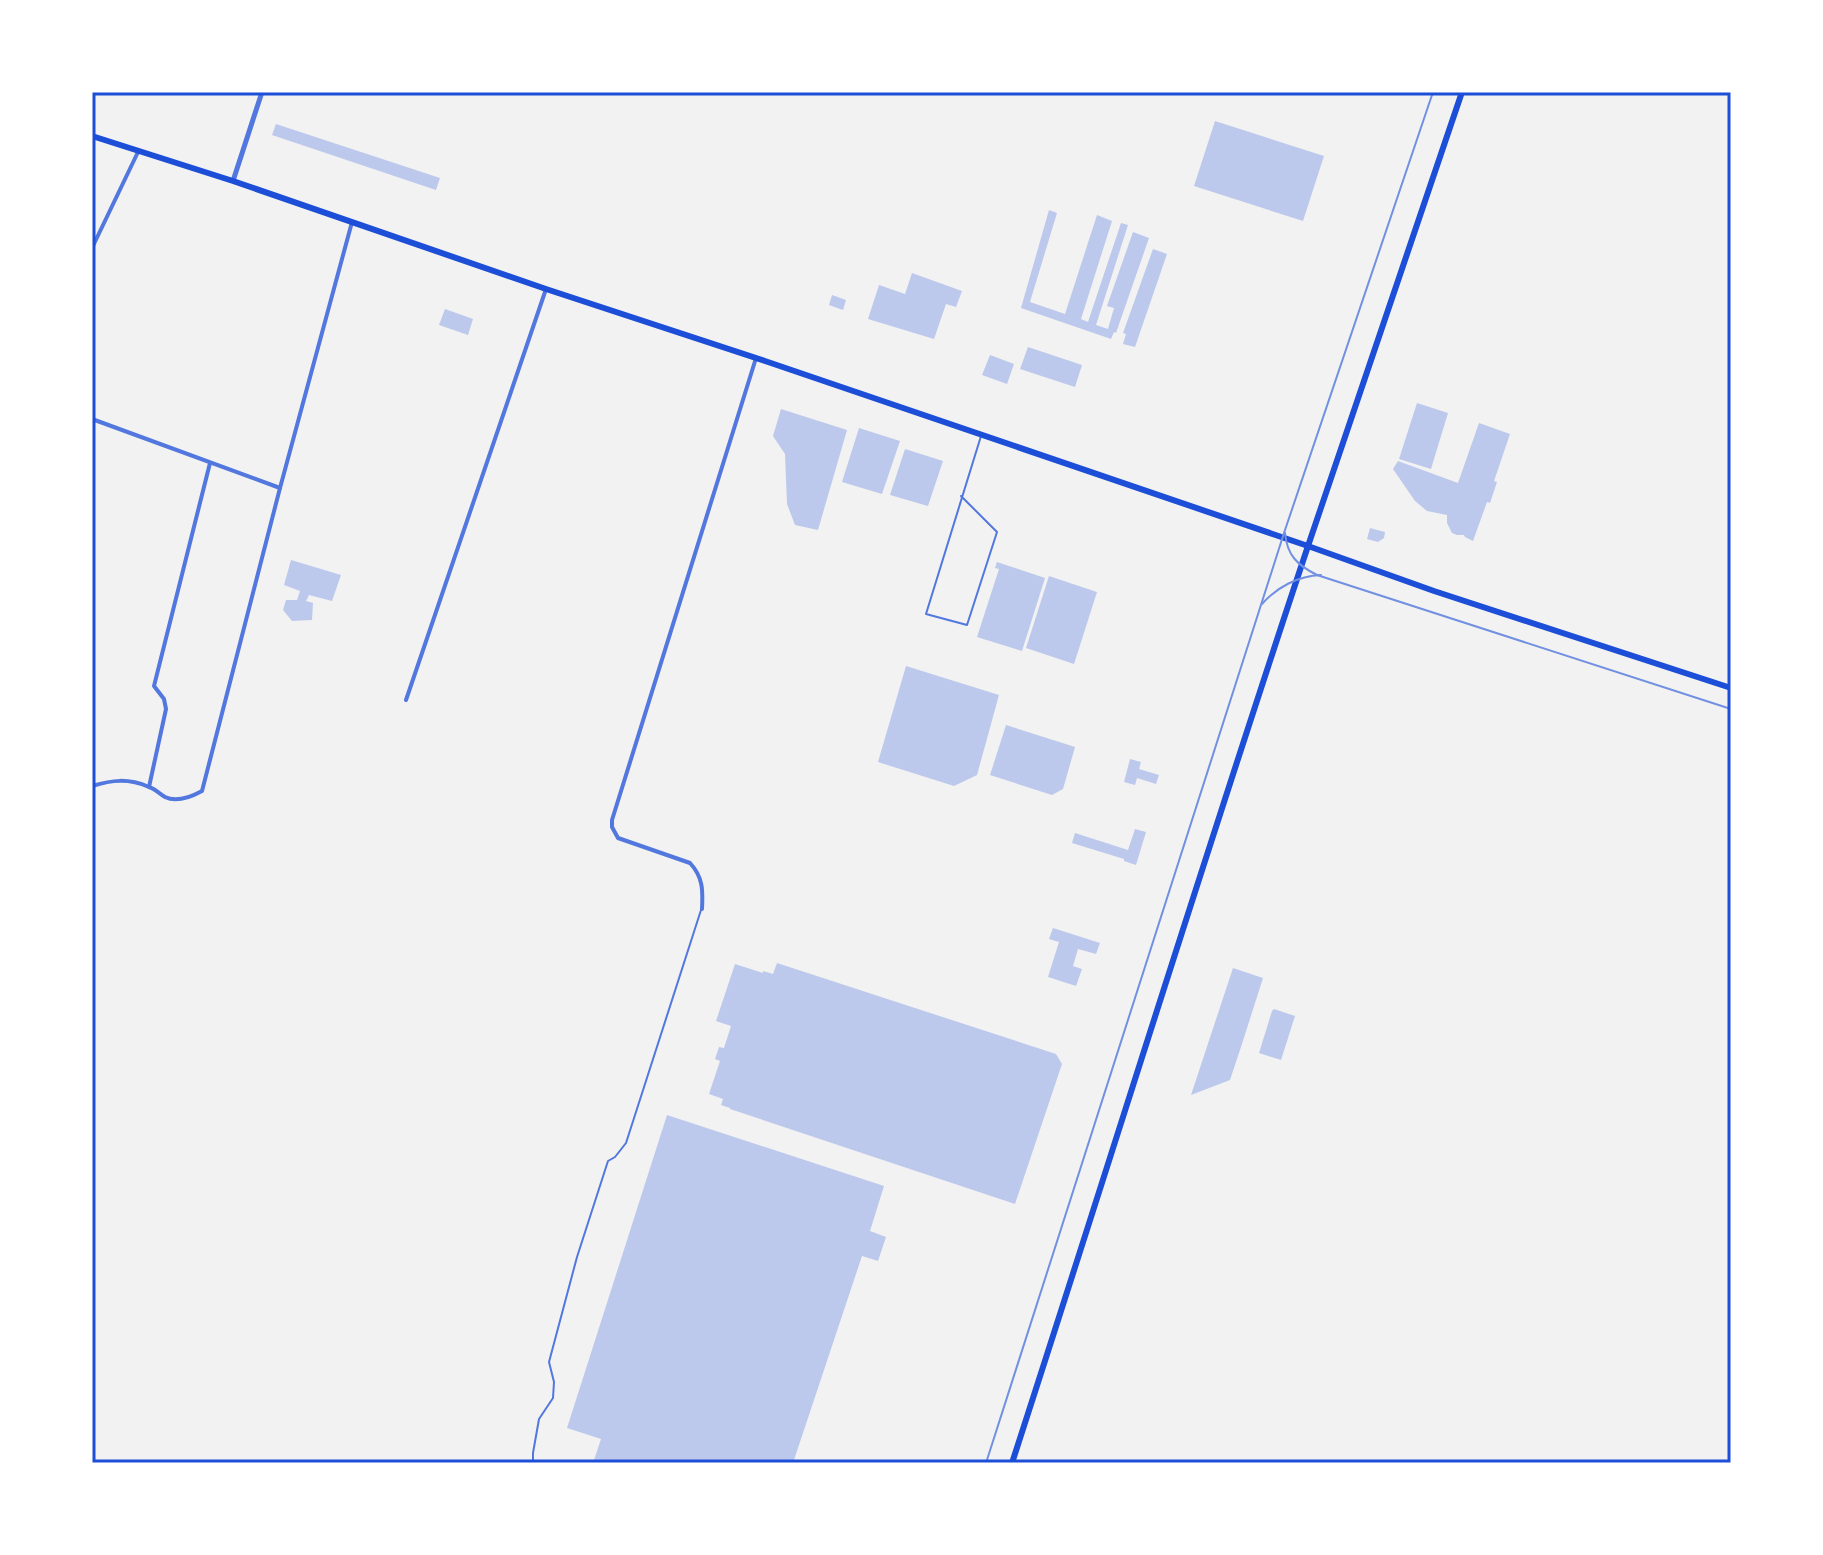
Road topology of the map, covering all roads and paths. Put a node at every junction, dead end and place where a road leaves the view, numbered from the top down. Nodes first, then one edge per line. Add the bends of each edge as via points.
1 (262, 92) edge
2 (1462, 92) edge
3 (92, 136) edge
4 (138, 152) junction
5 (233, 181) junction
6 (352, 222) junction
7 (92, 248) edge
8 (546, 289) junction
9 (756, 358) junction
10 (92, 419) edge
11 (981, 434) junction
12 (210, 463) junction
13 (280, 488) junction
14 (961, 496) junction
15 (1308, 546) junction
16 (1731, 688) edge
17 (406, 700) dead end
18 (92, 786) edge
19 (149, 787) junction
20 (702, 909) joint
21 (533, 1463) edge
22 (1012, 1463) edge

1 - 5 street
2 - 15 main road
3 - 4 main road
4 - 5 main road
4 - 7 street
5 - 6 main road
6 - 8 main road
6 - 13 street
8 - 9 main road
8 - 17 street
9 - 11 main road
9 - 20 street via 612,820 618,838 690,863 702,881
10 - 12 street
11 - 14 lane
11 - 15 main road
12 - 13 street
12 - 19 street via 154,686 166,709
13 - 19 street via 202,791 169,800
14 - 14 lane via 926,614 967,625 997,532
15 - 16 main road
15 - 22 main road
18 - 19 street via 121,780
20 - 21 lane via 626,1143 608,1161 577,1257 549,1362 553,1398 539,1419

